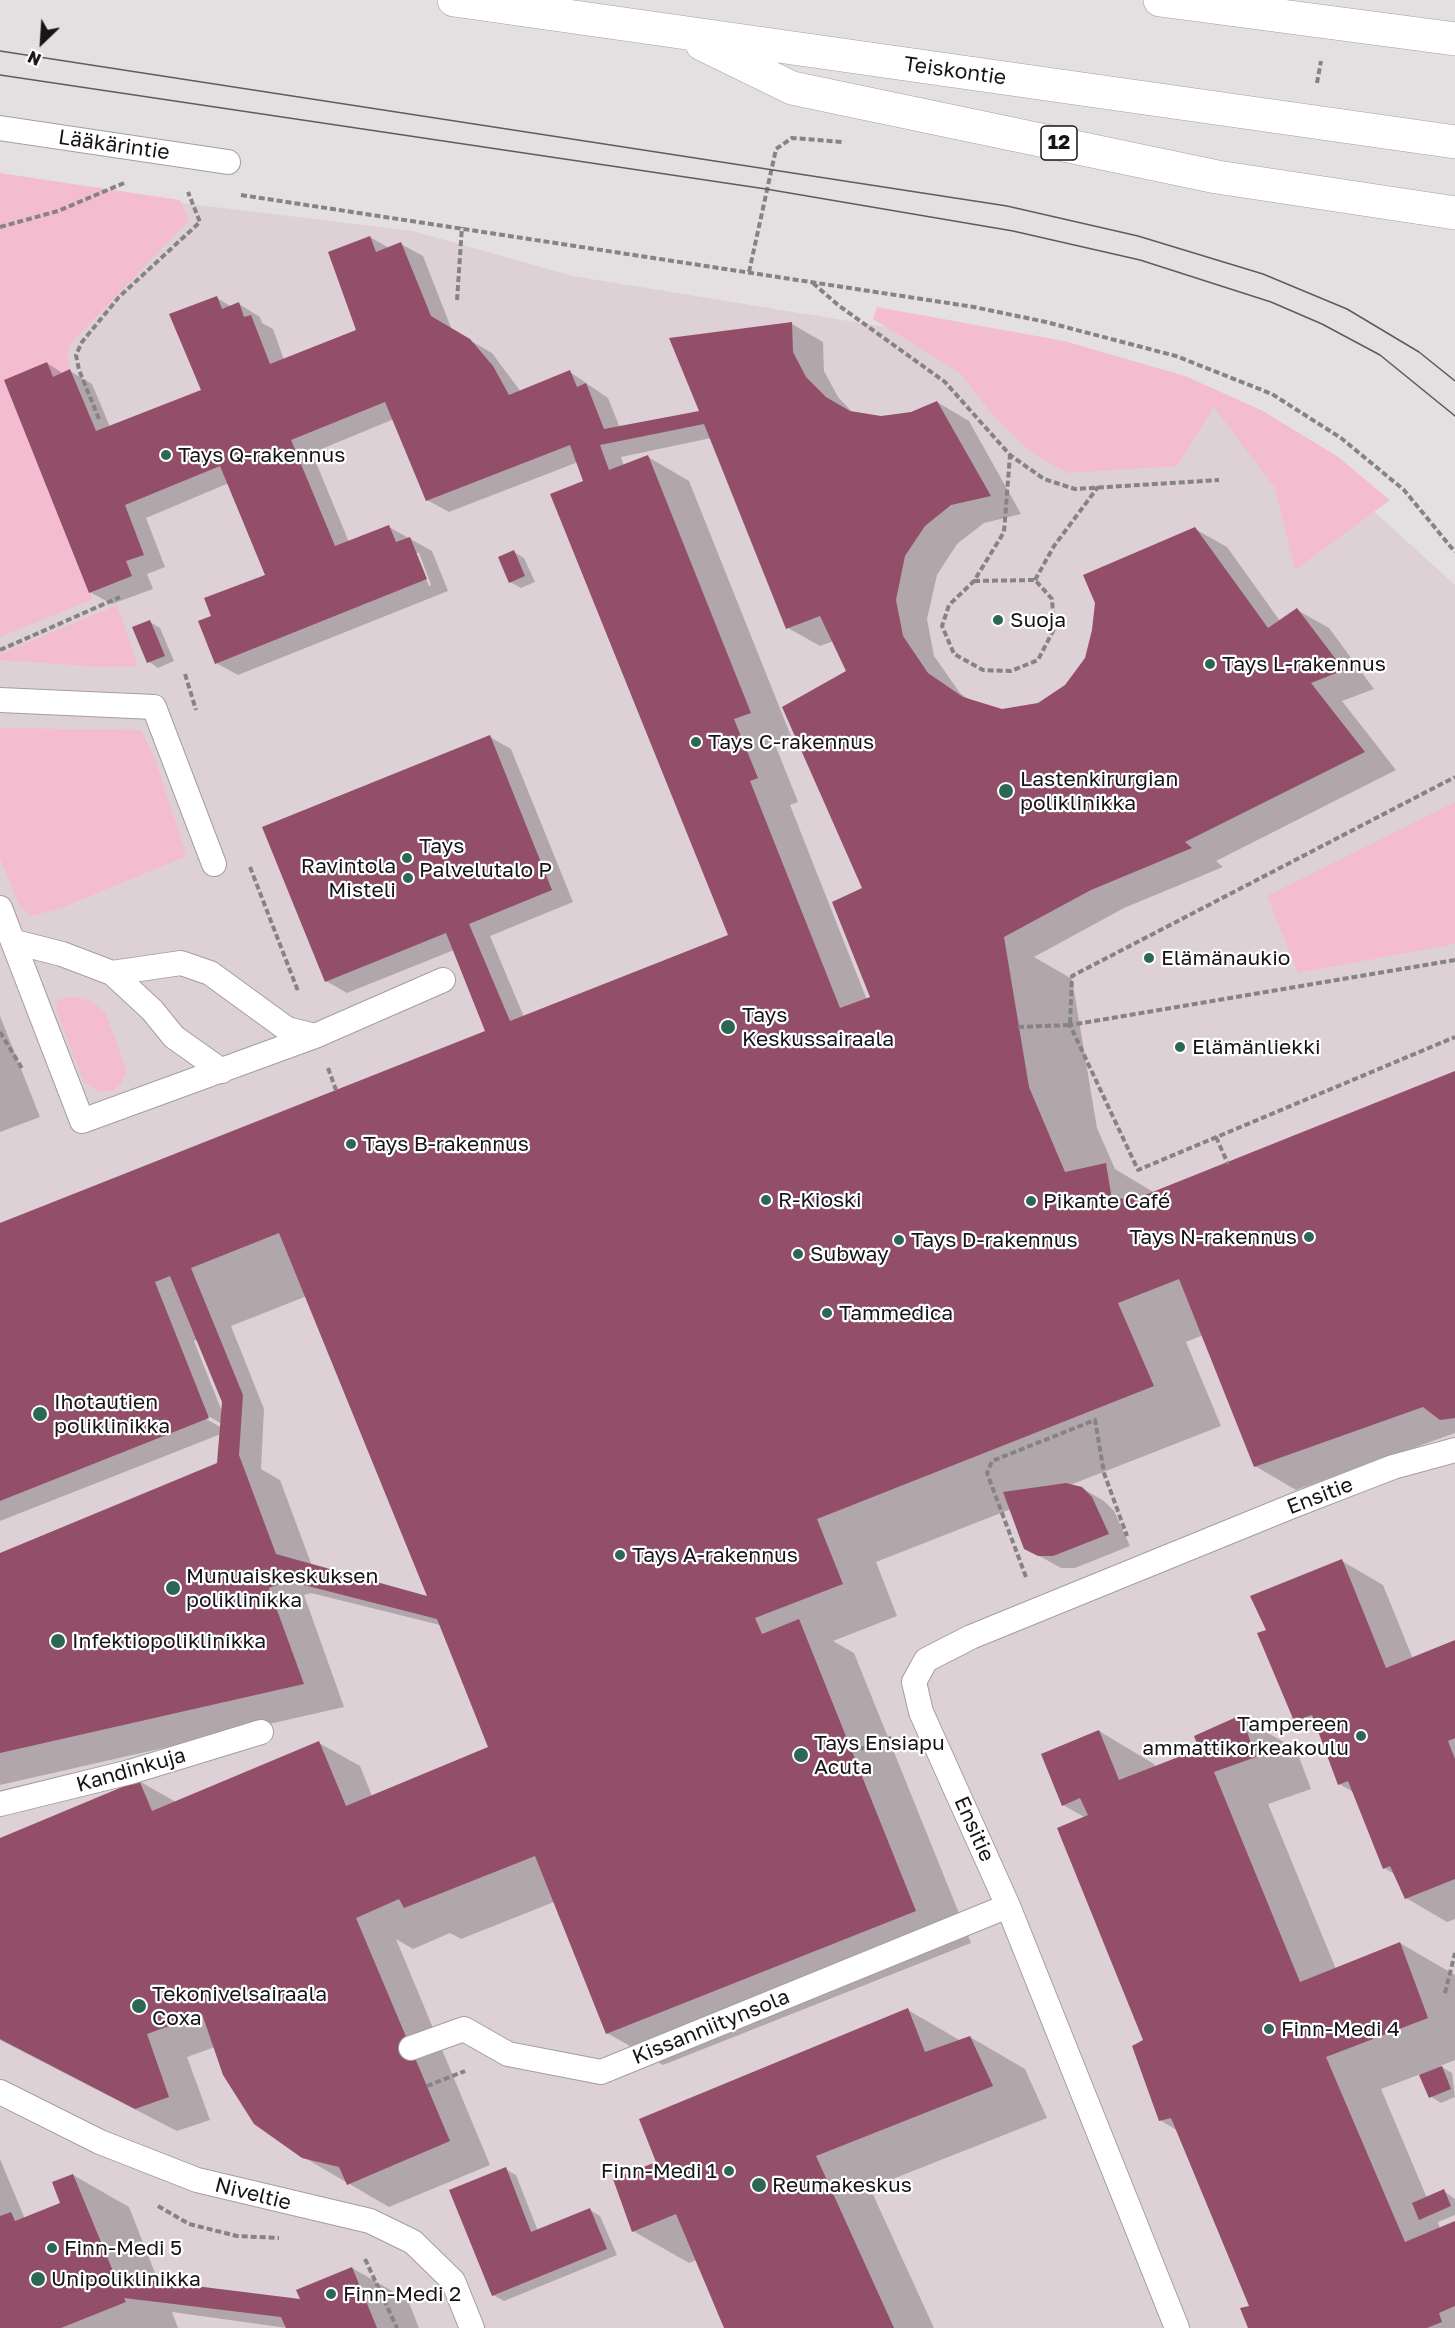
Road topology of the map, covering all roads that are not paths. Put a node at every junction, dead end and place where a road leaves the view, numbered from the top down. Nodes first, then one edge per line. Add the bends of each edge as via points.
1 (454, 0) edge
2 (1160, 0) edge
3 (676, 31) junction
4 (1455, 39) edge
5 (0, 128) edge
6 (1455, 142) edge
7 (228, 162) dead end
8 (1455, 213) edge
9 (0, 700) edge
10 (214, 864) dead end
11 (0, 908) edge
12 (15, 942) junction
13 (112, 973) junction
14 (443, 980) dead end
15 (315, 1036) junction
16 (222, 1071) junction
17 (1455, 1450) edge
18 (261, 1732) dead end
19 (0, 1804) edge
20 (1008, 1906) junction
21 (411, 2048) dead end
22 (0, 2092) edge
23 (472, 2328) edge
24 (1177, 2328) edge

1 - 3 highway, Teiskontie / 12
2 - 4 highway
3 - 6 highway, Teiskontie / 12
3 - 8 highway, 12 via 792,88 1217,177
5 - 7 lane, Lääkärintie
9 - 10 lane via 154,707
11 - 12 lane
12 - 13 lane
12 - 16 lane via 82,1121
13 - 15 lane via 181,963 210,973 287,1029
13 - 16 lane via 174,1037
14 - 15 lane
15 - 16 lane
17 - 20 lane, Ensitie via 1393,1467 1295,1505 971,1637 926,1660 914,1682 921,1712
18 - 19 lane, Kandinkuja via 130,1772
20 - 21 lane, Kissanniitynsola via 601,2072 508,2054 464,2029
20 - 24 lane, Ensitie
22 - 23 lane, Niveltie via 100,2142 197,2180 370,2221 413,2242 453,2281

